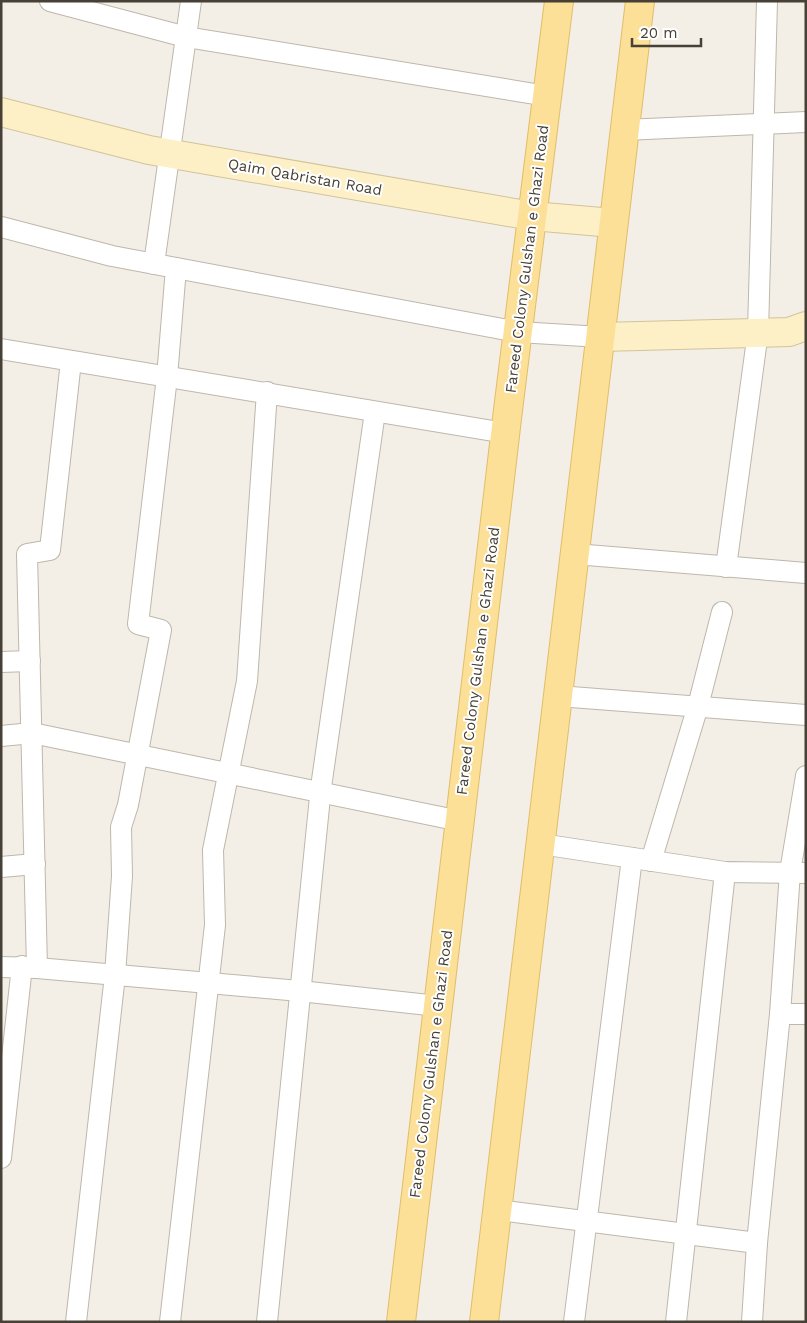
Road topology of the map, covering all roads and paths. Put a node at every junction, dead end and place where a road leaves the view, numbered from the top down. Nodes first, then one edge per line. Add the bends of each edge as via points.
1 (50, 1) edge
2 (191, 1) edge
3 (559, 1) edge
4 (640, 1) edge
5 (767, 1) edge
6 (186, 37) junction
7 (547, 96) junction
8 (1, 112) edge
9 (806, 122) edge
10 (764, 124) junction
11 (624, 130) junction
12 (170, 153) junction
13 (532, 216) junction
14 (613, 223) junction
15 (1, 227) edge
16 (154, 264) junction
17 (176, 268) junction
18 (806, 326) edge
19 (518, 332) junction
20 (758, 332) junction
21 (601, 337) junction
22 (1, 349) edge
23 (71, 360) junction
24 (167, 377) junction
25 (267, 392) junction
26 (375, 412) junction
27 (505, 433) junction
28 (575, 554) junction
29 (726, 567) junction
30 (806, 573) edge
31 (722, 612) dead end
32 (30, 660) junction
33 (1, 662) edge
34 (558, 696) junction
35 (698, 706) junction
36 (806, 715) edge
37 (32, 733) junction
38 (1, 736) edge
39 (137, 755) junction
40 (228, 774) junction
41 (806, 776) edge
42 (321, 793) junction
43 (460, 821) junction
44 (541, 844) junction
45 (642, 859) junction
46 (35, 864) junction
47 (1, 867) edge
48 (725, 872) junction
49 (798, 872) edge
50 (1, 967) edge
51 (30, 967) junction
52 (115, 975) junction
53 (209, 983) junction
54 (300, 992) junction
55 (438, 1006) junction
56 (780, 1014) junction
57 (806, 1014) edge
58 (1, 1158) edge
59 (498, 1210) junction
60 (587, 1221) junction
61 (685, 1234) junction
62 (756, 1243) junction
63 (76, 1322) edge
64 (170, 1322) edge
65 (267, 1322) edge
66 (401, 1322) edge
67 (484, 1322) edge
68 (574, 1322) edge
69 (676, 1322) edge
70 (752, 1322) edge

1 - 6 street
2 - 6 street
3 - 7 main road, Fareed Colony Gulshan e Ghazi Road
4 - 11 main road
5 - 10 street
6 - 7 street
6 - 12 street
7 - 13 main road, Fareed Colony Gulshan e Ghazi Road
8 - 12 street, Qaim Qabristan Road
9 - 10 street
10 - 11 street
10 - 20 street
11 - 14 main road
12 - 13 street, Qaim Qabristan Road
12 - 16 street
13 - 14 street, Qaim Qabristan Road
13 - 19 main road, Fareed Colony Gulshan e Ghazi Road
14 - 21 main road
15 - 16 street
16 - 17 street
17 - 19 street
17 - 24 street
18 - 20 street via 789,332
19 - 21 street
19 - 27 main road, Fareed Colony Gulshan e Ghazi Road
20 - 21 street
20 - 29 street
21 - 28 main road
22 - 23 street
23 - 24 street
23 - 32 street via 50,550 27,554
24 - 25 street
24 - 39 street via 138,624 161,630
25 - 26 street
25 - 40 street via 247,681
26 - 27 street
26 - 42 street
27 - 43 main road, Fareed Colony Gulshan e Ghazi Road
28 - 29 street
28 - 34 main road
29 - 30 street
31 - 35 street
32 - 33 street
32 - 37 street
34 - 35 street
34 - 44 main road
35 - 36 street
35 - 45 street
37 - 38 street
37 - 39 street
37 - 46 street
39 - 40 street
39 - 52 street via 121,827 122,876
40 - 42 street
40 - 53 street via 213,850 215,925
41 - 49 street
42 - 43 street
42 - 54 street
43 - 55 main road, Fareed Colony Gulshan e Ghazi Road
44 - 45 street
44 - 59 main road
45 - 48 street
45 - 60 street
46 - 47 street
46 - 51 street
48 - 49 street
48 - 61 street
49 - 56 street
50 - 51 street
51 - 52 street
51 - 58 street
52 - 53 street
52 - 63 street
53 - 54 street
53 - 64 street
54 - 55 street
54 - 65 street
55 - 66 main road, Fareed Colony Gulshan e Ghazi Road
56 - 57 street
56 - 62 street
59 - 60 street
59 - 67 main road
60 - 61 street
60 - 68 street
61 - 62 street
61 - 69 street
62 - 70 street

